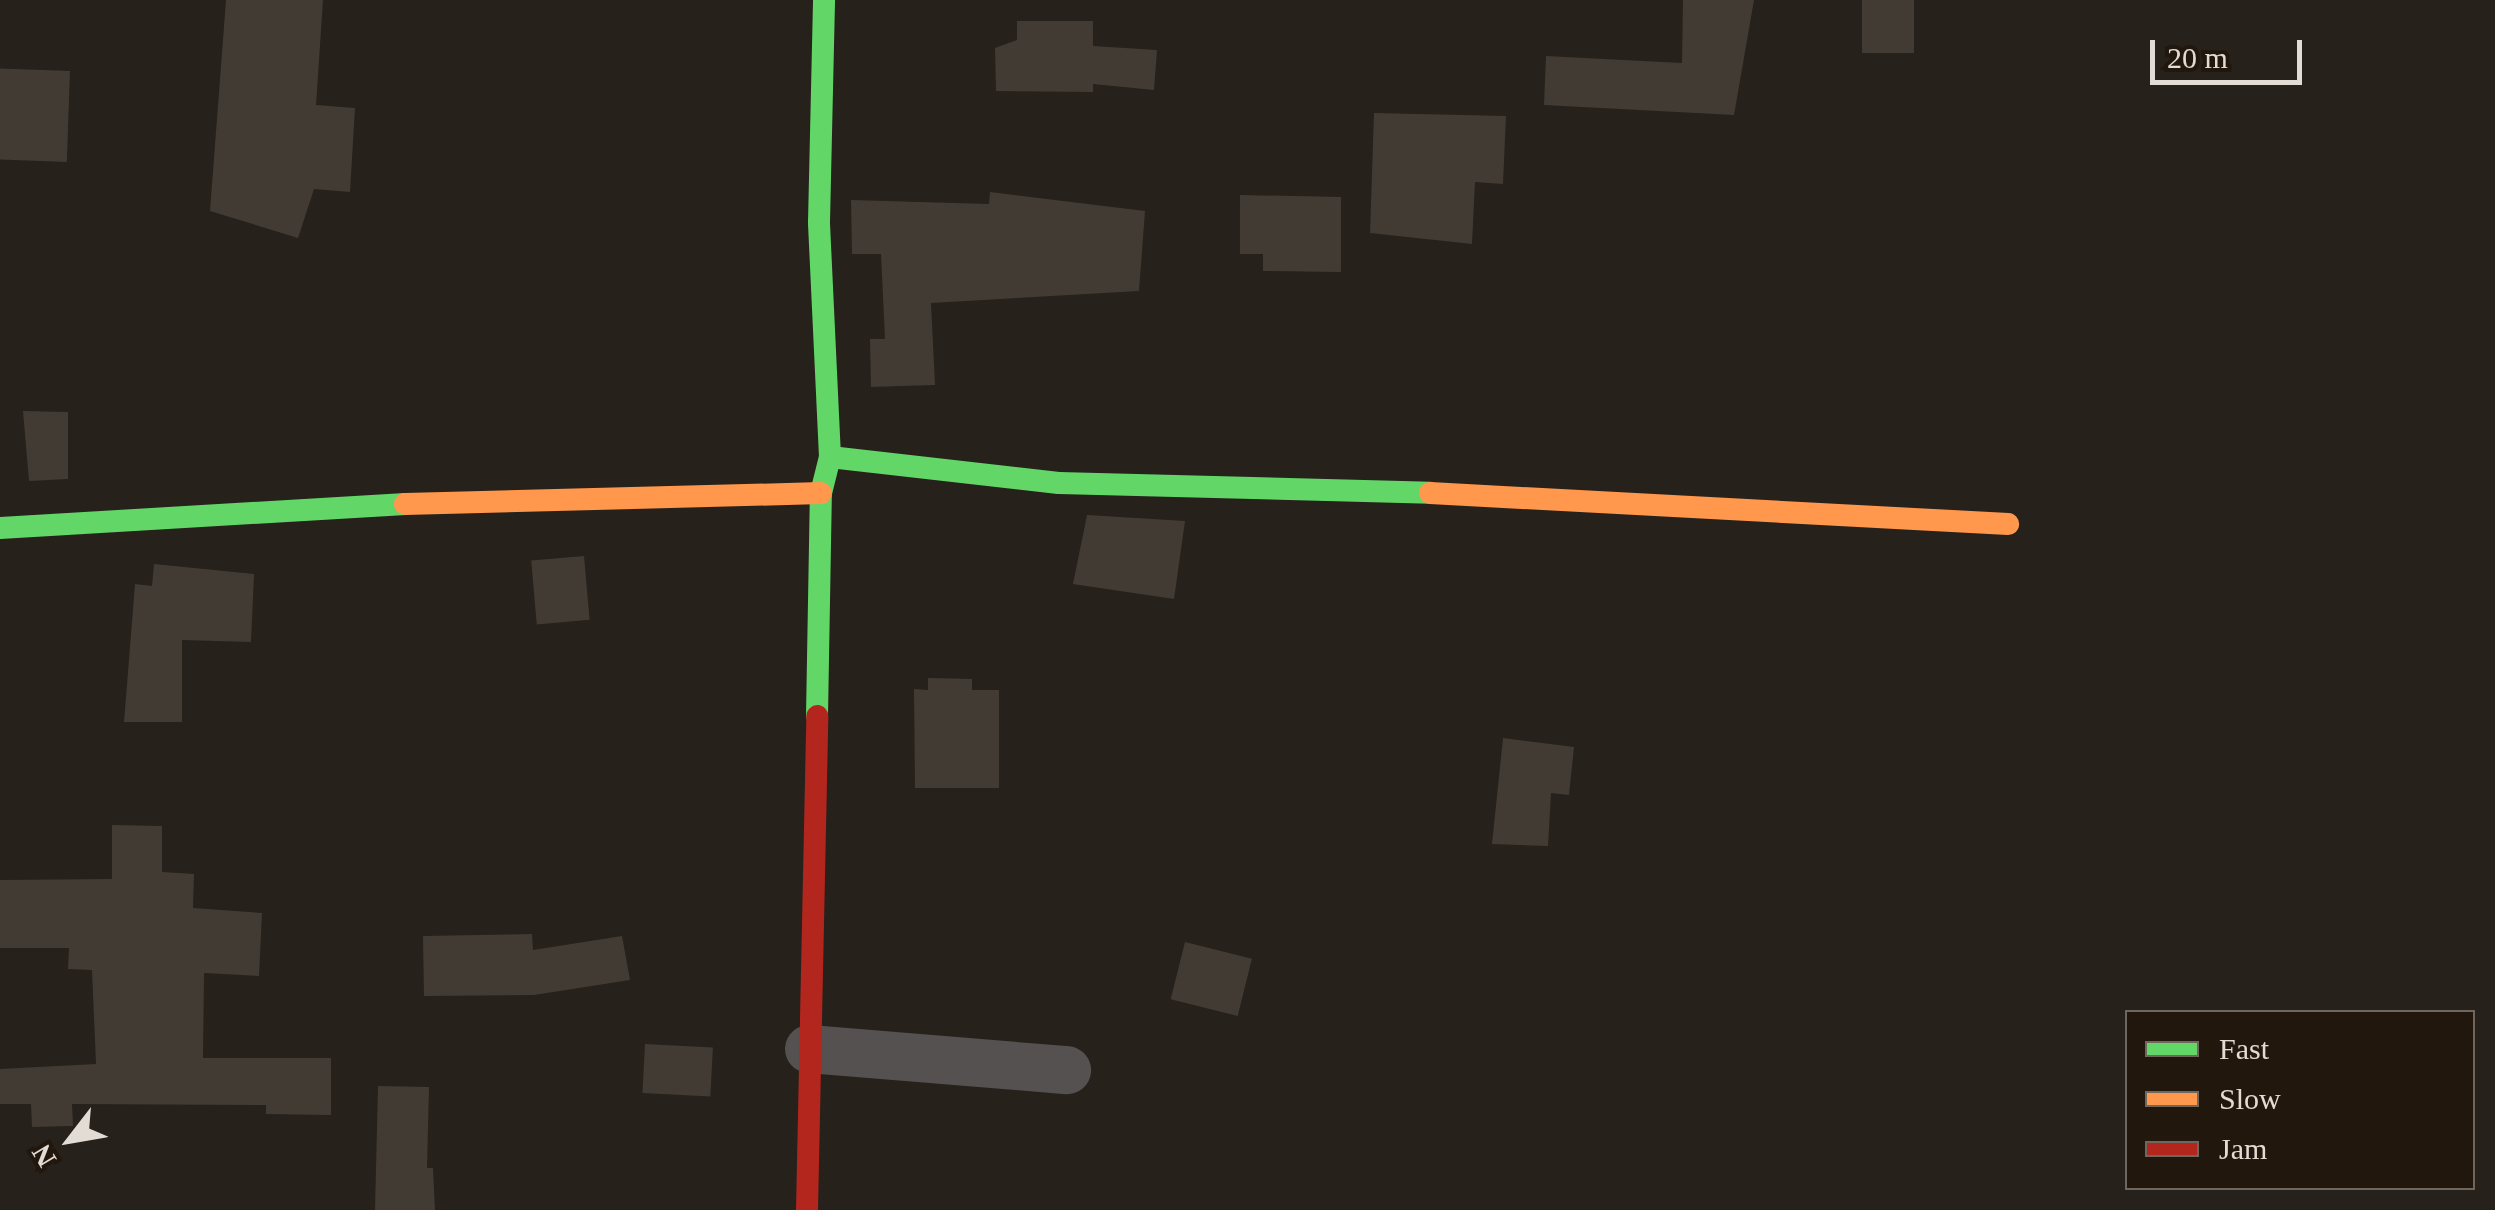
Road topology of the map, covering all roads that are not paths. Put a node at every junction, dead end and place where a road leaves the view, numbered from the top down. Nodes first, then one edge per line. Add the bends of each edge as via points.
1 (824, 0) edge
2 (830, 457) junction
3 (821, 493) junction
4 (2008, 524) dead end
5 (0, 528) edge
6 (808, 1049) junction
7 (1066, 1070) dead end
8 (807, 1210) edge

1 - 2 street via 819,222
2 - 3 street
2 - 4 street via 1059,482 1454,494
3 - 5 street via 544,496
3 - 6 street
6 - 7 street
6 - 8 street

